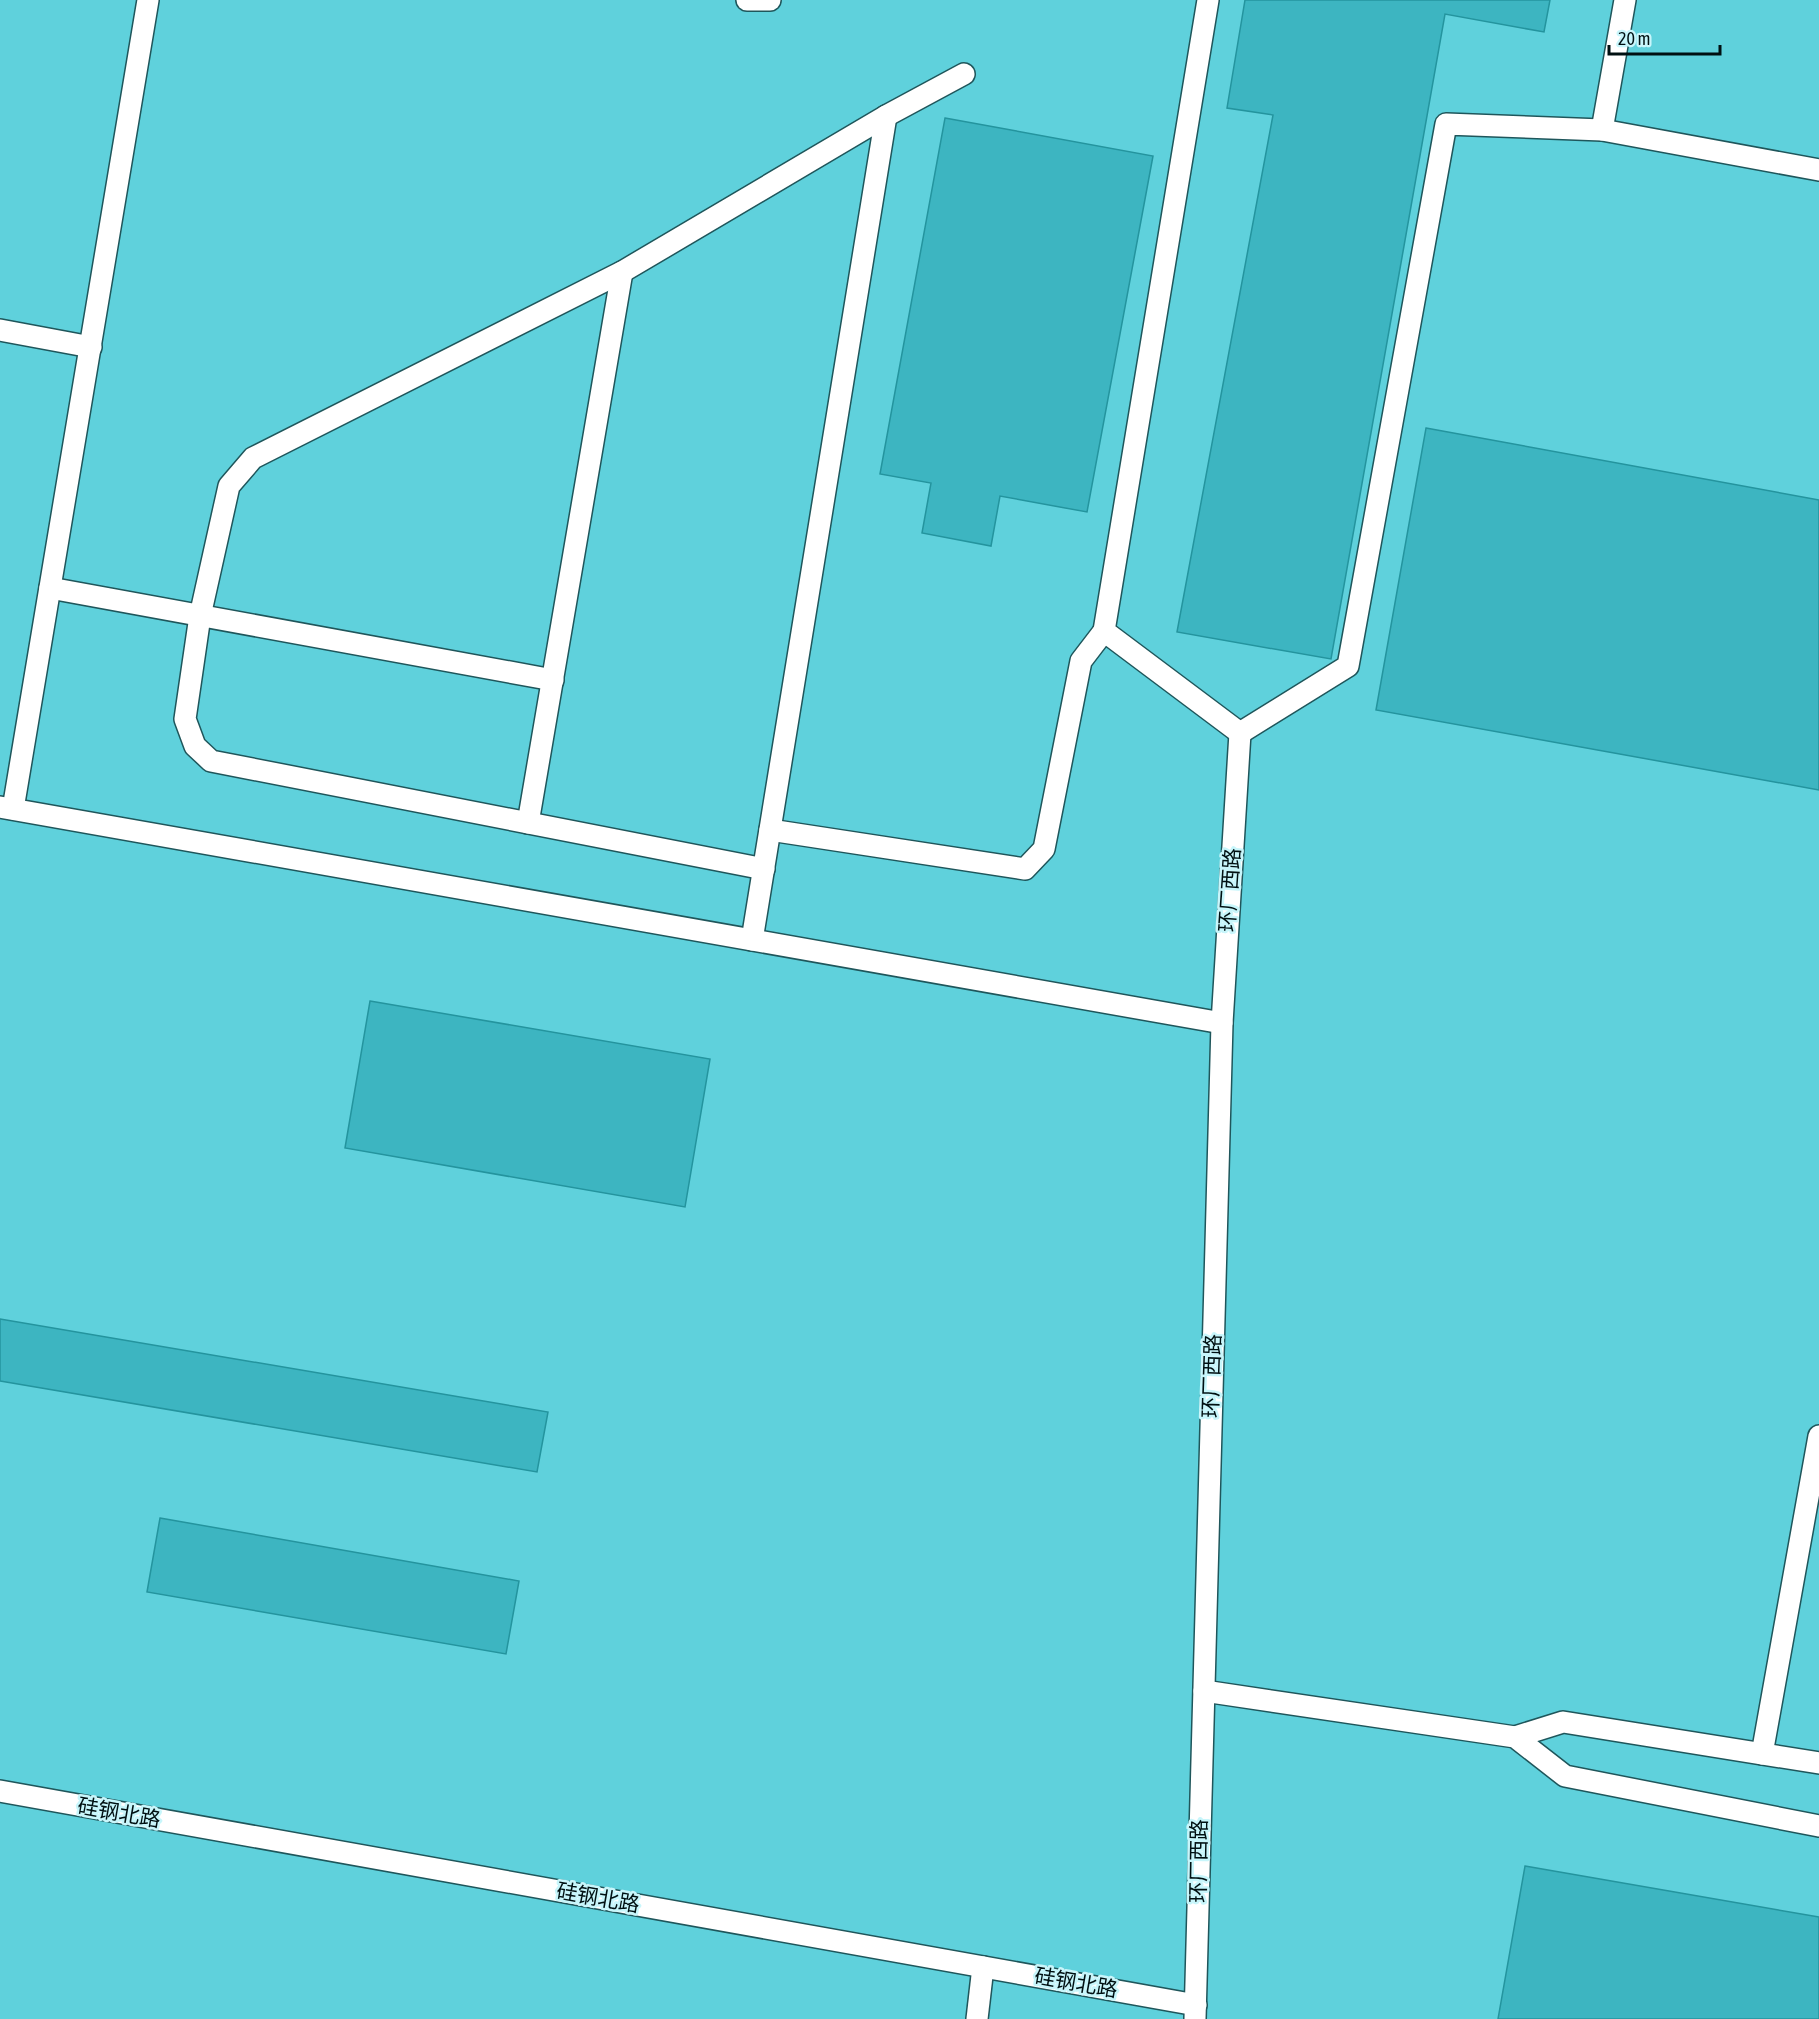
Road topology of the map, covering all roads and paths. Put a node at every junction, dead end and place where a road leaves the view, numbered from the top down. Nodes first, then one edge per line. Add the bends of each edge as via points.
1 (148, 0) edge
2 (747, 0) edge
3 (770, 0) edge
4 (1208, 0) edge
5 (1625, 0) edge
6 (964, 74) dead end
7 (886, 116) junction
8 (1602, 130) junction
9 (1819, 170) edge
10 (622, 273) junction
11 (0, 330) edge
12 (91, 347) junction
13 (50, 588) junction
14 (200, 616) junction
15 (1104, 631) junction
16 (553, 680) junction
17 (1240, 733) junction
18 (6, 808) edge
19 (528, 823) junction
20 (770, 830) junction
21 (764, 868) junction
22 (752, 940) junction
23 (1222, 1023) junction
24 (1819, 1436) edge
25 (1204, 1691) junction
26 (1515, 1737) junction
27 (1762, 1754) junction
28 (1819, 1763) edge
29 (0, 1791) edge
30 (1819, 1826) edge
31 (983, 1967) junction
32 (1196, 2012) edge
33 (977, 2019) edge

1 - 12 lane
2 - 3 lane
4 - 15 lane
5 - 8 lane
6 - 7 lane
7 - 10 lane
7 - 20 lane
8 - 9 lane
8 - 17 lane via 1446,124 1348,666
10 - 14 lane via 253,458 229,486
10 - 16 lane
11 - 12 lane
12 - 13 lane
13 - 14 lane
13 - 18 lane
14 - 16 lane
14 - 19 lane via 185,719 195,746 211,761
15 - 17 lane
15 - 20 lane via 1081,661 1044,849 1025,869
16 - 19 lane
17 - 23 lane, 环厂西路
18 - 22 lane
19 - 21 lane
20 - 21 lane
21 - 22 lane
22 - 23 lane
23 - 25 lane, 环厂西路
24 - 27 lane
25 - 26 lane
25 - 32 lane, 环厂西路
26 - 27 lane via 1563,1722
26 - 30 lane via 1565,1776
27 - 28 lane
29 - 31 lane, 硅钢北路
31 - 32 lane, 硅钢北路
31 - 33 lane

